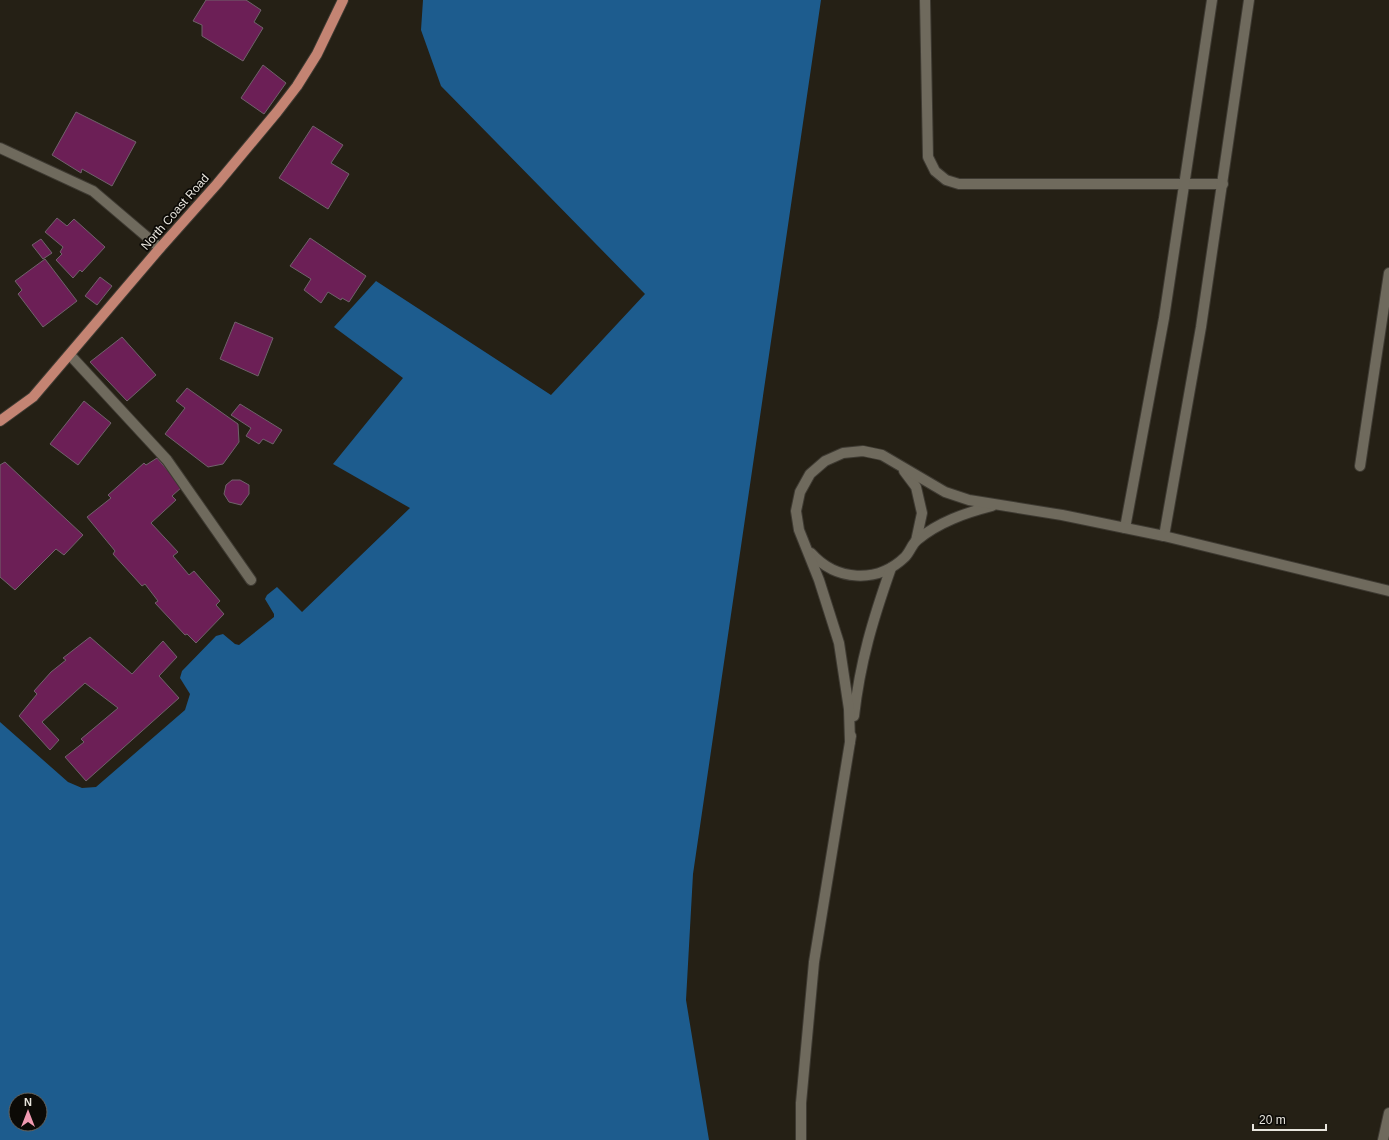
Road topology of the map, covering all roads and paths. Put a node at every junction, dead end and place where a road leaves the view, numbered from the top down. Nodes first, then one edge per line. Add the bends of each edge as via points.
1 (343, 0) edge
2 (925, 0) edge
3 (1212, 0) edge
4 (1249, 0) edge
5 (0, 148) edge
6 (1185, 184) junction
7 (1223, 184) junction
8 (160, 248) junction
9 (1389, 272) edge
10 (70, 355) junction
11 (0, 421) edge
12 (899, 465) junction
13 (1360, 466) dead end
14 (995, 505) junction
15 (1125, 528) junction
16 (1164, 536) junction
17 (916, 541) junction
18 (807, 548) junction
19 (891, 568) junction
20 (251, 580) dead end
21 (1389, 591) edge
22 (850, 742) junction
23 (1389, 1113) edge
24 (801, 1140) edge
25 (1383, 1140) edge

1 - 8 main road, North Coast Road via 317,54 297,86 217,184
2 - 6 street via 928,157 935,171 946,180 959,184
3 - 6 street
4 - 7 street
5 - 8 street via 93,191
6 - 7 street
6 - 15 street via 1164,318
7 - 16 street
8 - 10 main road, North Coast Road
9 - 13 street
10 - 11 main road, North Coast Road via 33,397
10 - 20 street via 167,460
12 - 14 street via 945,492
12 - 17 street via 916,487 922,513
12 - 18 street via 882,455 863,451 843,453 825,461 810,474 800,492 796,511 799,530
14 - 15 street
14 - 17 street via 947,521
15 - 16 street
16 - 21 street
17 - 19 street via 906,556
18 - 19 street via 819,562 836,572 854,576 874,575
18 - 22 street via 830,611 838,643 849,709
19 - 22 street via 871,624 858,682
22 - 24 street via 814,962 801,1103
23 - 25 street

